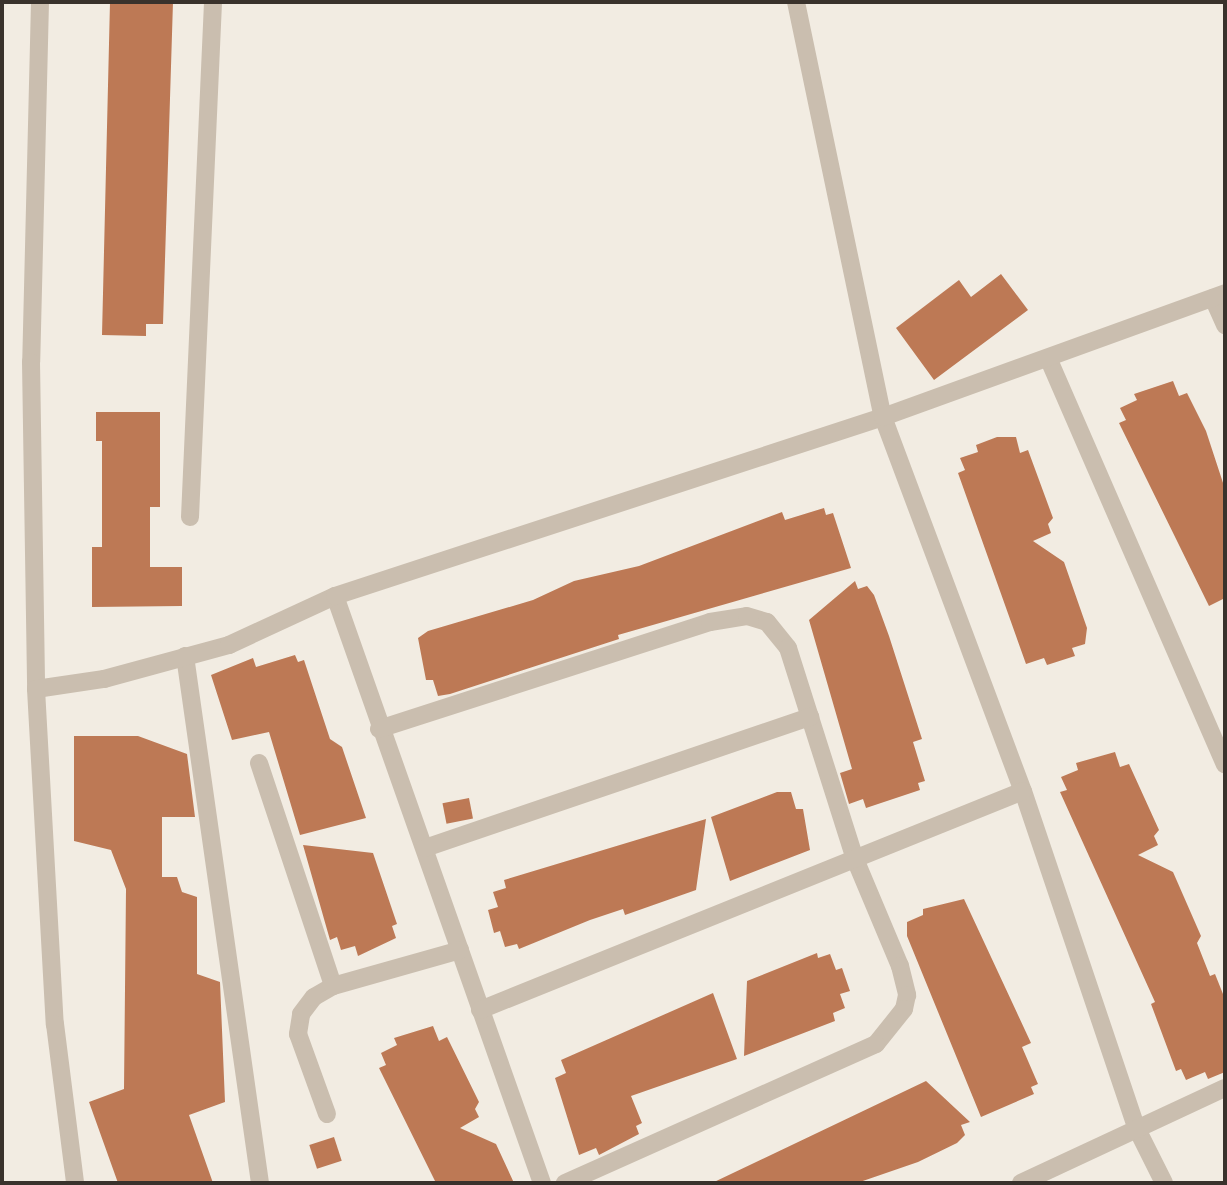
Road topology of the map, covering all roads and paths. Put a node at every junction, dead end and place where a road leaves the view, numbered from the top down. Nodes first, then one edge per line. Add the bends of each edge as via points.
1 (40, 2) edge
2 (213, 2) edge
3 (796, 2) edge
4 (1219, 295) edge
5 (1225, 325) edge
6 (1049, 360) junction
7 (883, 417) junction
8 (190, 517) dead end
9 (335, 596) junction
10 (185, 656) junction
11 (36, 689) junction
12 (810, 717) junction
13 (379, 729) junction
14 (259, 763) dead end
15 (1225, 764) edge
16 (1023, 791) junction
17 (425, 848) junction
18 (855, 859) junction
19 (460, 950) junction
20 (333, 986) junction
21 (480, 1010) junction
22 (1225, 1088) edge
23 (327, 1114) dead end
24 (1138, 1129) junction
25 (75, 1183) edge
26 (260, 1183) edge
27 (542, 1183) edge
28 (565, 1183) edge
29 (1021, 1183) edge
30 (1164, 1183) edge

1 - 11 street via 31,362
2 - 8 street
3 - 7 street
4 - 5 street
4 - 6 street
6 - 7 street
6 - 15 street
7 - 9 street
7 - 16 street
9 - 10 street via 229,645
9 - 13 street
10 - 11 street via 104,679
10 - 26 street
11 - 25 street via 55,1024
12 - 13 street via 778,629 747,617 710,622
12 - 17 street
12 - 18 street
13 - 17 street
14 - 20 street
16 - 18 street
16 - 24 street
17 - 19 street
18 - 21 street
18 - 28 street via 907,995 894,1028 876,1044 829,1067
19 - 20 street
19 - 21 street
20 - 23 street via 314,997 301,1014 298,1034
21 - 27 street
22 - 24 street
24 - 29 street
24 - 30 street

